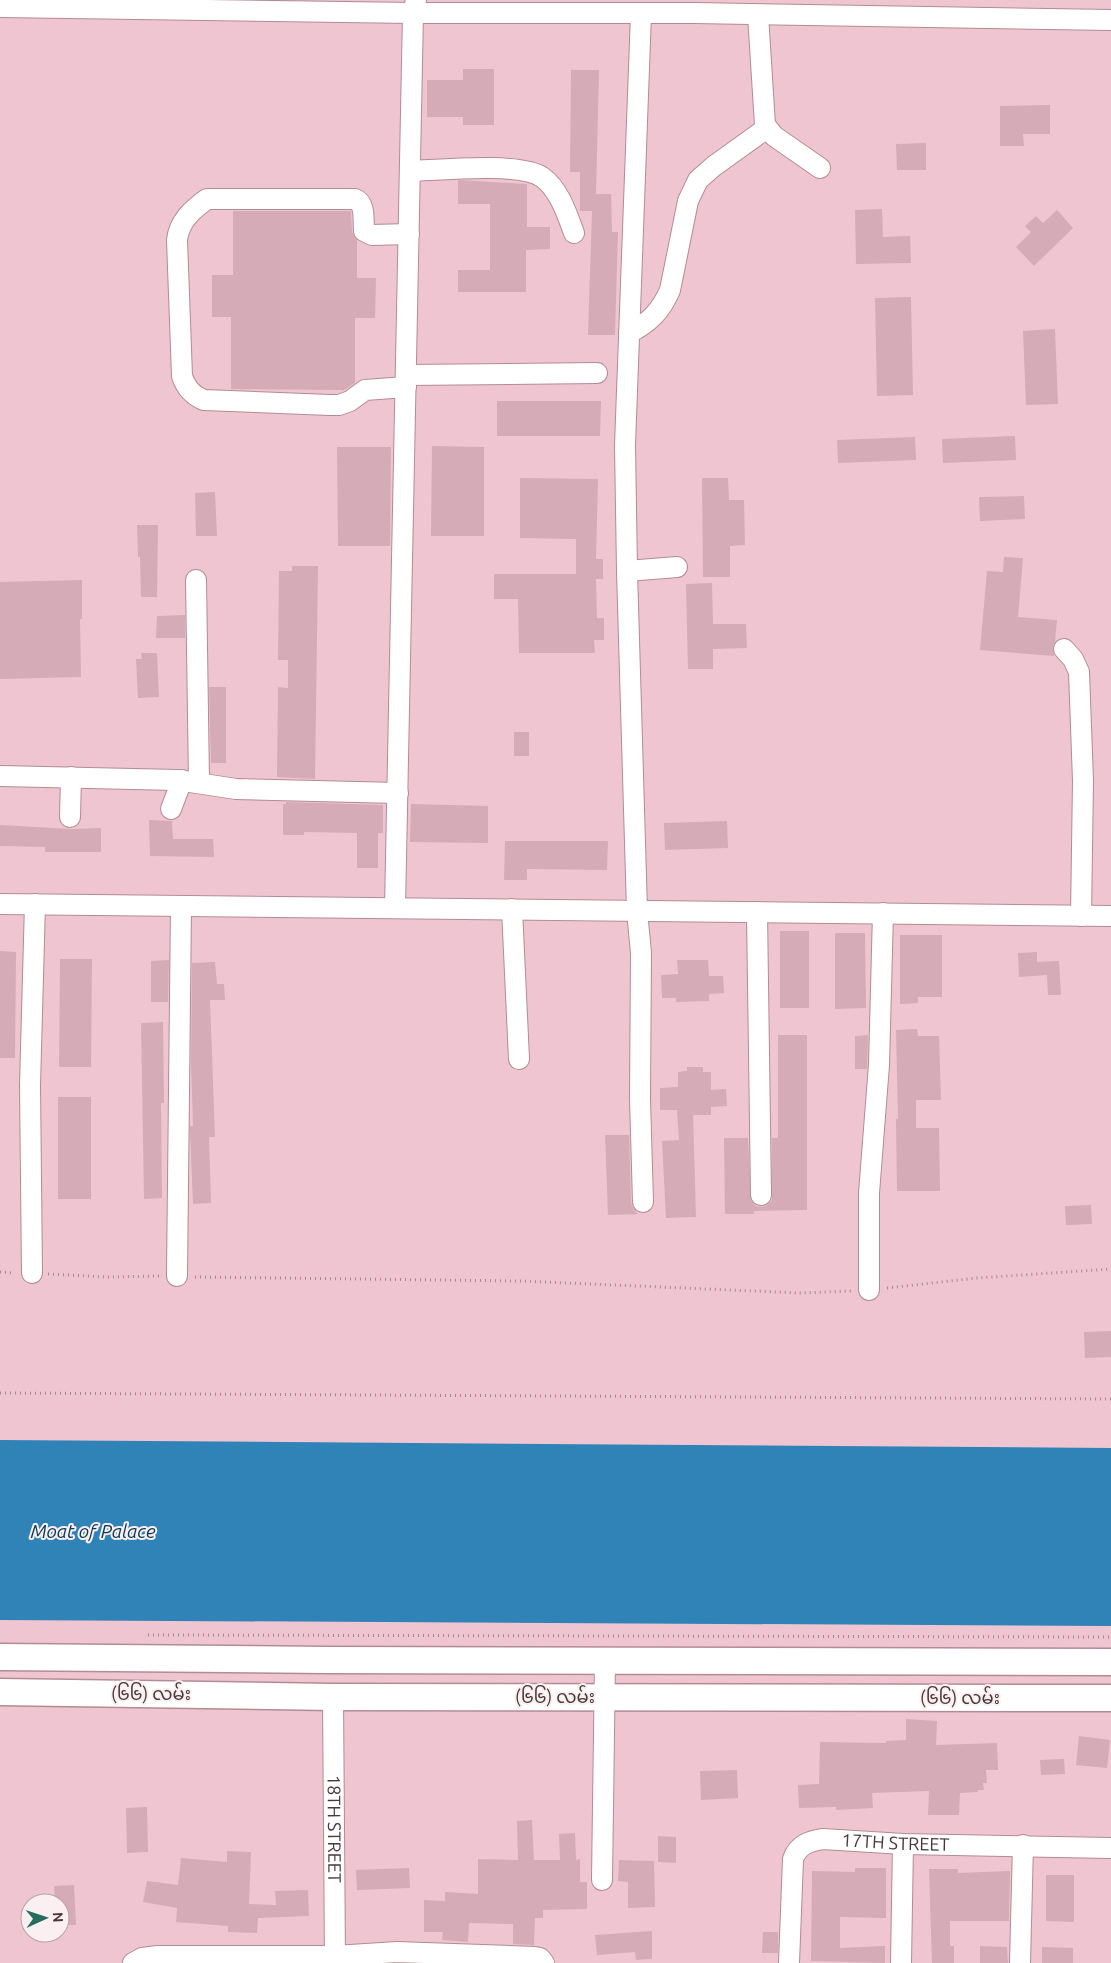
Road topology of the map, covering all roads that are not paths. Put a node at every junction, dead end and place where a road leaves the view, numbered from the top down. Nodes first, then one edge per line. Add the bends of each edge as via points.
1 (68, 3) edge
2 (101, 4) edge
3 (414, 6) edge
4 (0, 7) edge
5 (694, 7) edge
6 (865, 8) edge
7 (910, 8) edge
8 (641, 14) junction
9 (758, 15) junction
10 (1111, 20) edge
11 (767, 128) junction
12 (820, 168) dead end
13 (411, 171) junction
14 (574, 233) dead end
15 (409, 234) junction
16 (629, 333) junction
17 (598, 373) dead end
18 (406, 381) junction
19 (677, 568) dead end
20 (627, 572) junction
21 (196, 580) dead end
22 (1064, 649) dead end
23 (0, 776) edge
24 (70, 777) junction
25 (190, 781) junction
26 (398, 793) junction
27 (171, 809) dead end
28 (70, 817) dead end
29 (0, 904) edge
30 (35, 904) junction
31 (181, 906) junction
32 (395, 908) junction
33 (512, 910) junction
34 (638, 911) junction
35 (757, 912) junction
36 (883, 914) junction
37 (1081, 916) junction
38 (1111, 916) edge
39 (519, 1059) dead end
40 (761, 1195) dead end
41 (643, 1202) dead end
42 (32, 1273) road end
43 (177, 1276) road end
44 (869, 1290) road end
45 (0, 1657) edge
46 (605, 1660) junction
47 (1111, 1662) edge
48 (0, 1692) edge
49 (333, 1697) junction
50 (605, 1697) junction
51 (1111, 1698) edge
52 (903, 1844) junction
53 (1023, 1845) junction
54 (1111, 1848) edge
55 (602, 1880) dead end
56 (334, 1960) edge
57 (133, 1963) edge
58 (544, 1963) edge
59 (789, 1963) edge
60 (901, 1963) edge
61 (1020, 1963) edge

1 - 2 street
1 - 4 street
2 - 3 street
3 - 8 street
3 - 13 street
5 - 8 street
5 - 9 street
6 - 7 street
6 - 9 street
7 - 10 street
8 - 16 street
9 - 11 street via 762,101
11 - 12 street
11 - 16 street via 698,180 688,201 670,290 658,312 645,325
13 - 14 street via 509,169 531,172 542,177 554,190
13 - 15 street
15 - 18 street
15 - 18 street via 367,234 362,204 355,198 207,199 194,208 182,223 177,240 182,376 185,386 198,398 340,405 365,390
16 - 20 street
17 - 18 street
18 - 26 street
19 - 20 street
20 - 34 street
21 - 25 street
22 - 37 street via 1074,659 1079,672 1083,781
23 - 24 street
24 - 25 street
24 - 28 street
25 - 26 street via 236,789
25 - 27 street
26 - 32 street
29 - 30 street
30 - 31 street
30 - 42 street via 30,1085
31 - 32 street
31 - 43 street
32 - 33 street
33 - 34 street
33 - 39 street
34 - 35 street
34 - 41 street
35 - 36 street
35 - 40 street
36 - 37 street
36 - 44 street via 879,1065 869,1193
37 - 38 street
45 - 46 main road, (၆၆) လမ်း
46 - 47 main road, (၆၆) လမ်း
46 - 50 street
48 - 49 main road, (၆၆) လမ်း
49 - 50 main road, (၆၆) လမ်း
49 - 56 street, 18TH STREET
50 - 51 main road, (၆၆) လမ်း
50 - 55 street
52 - 53 street, 17TH STREET
52 - 59 street, 17TH STREET via 823,1839 811,1840 795,1852
52 - 60 street
53 - 54 street, 17TH STREET
53 - 61 street
56 - 57 street via 158,1956
56 - 58 street via 397,1952 535,1957

